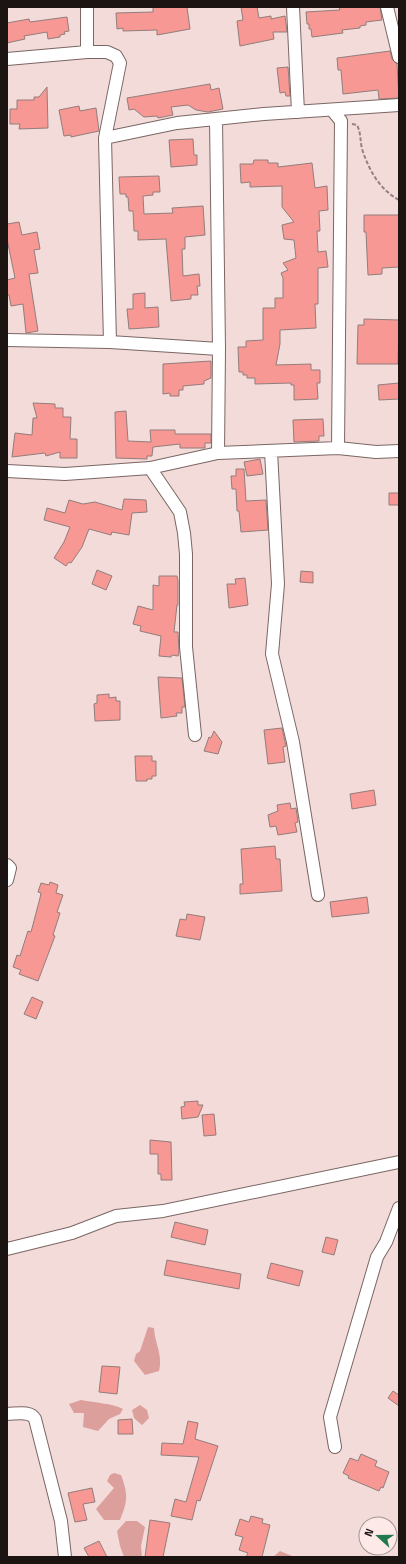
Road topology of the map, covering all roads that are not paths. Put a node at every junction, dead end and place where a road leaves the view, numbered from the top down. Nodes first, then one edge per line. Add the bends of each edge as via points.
1 (87, 7) edge
2 (293, 7) edge
3 (387, 7) edge
4 (87, 52) junction
5 (399, 56) edge
6 (7, 60) edge
7 (399, 106) edge
8 (332, 110) junction
9 (298, 112) junction
10 (216, 119) junction
11 (105, 138) junction
12 (7, 340) edge
13 (110, 342) junction
14 (219, 349) junction
15 (338, 448) junction
16 (271, 451) junction
17 (399, 451) edge
18 (218, 453) junction
19 (150, 468) junction
20 (7, 471) edge
21 (195, 735) dead end
22 (7, 865) edge
23 (7, 880) edge
24 (318, 895) dead end
25 (399, 1162) edge
26 (399, 1208) edge
27 (7, 1249) edge
28 (7, 1414) edge
29 (335, 1446) dead end
30 (65, 1557) edge

1 - 4 street
2 - 9 street
3 - 5 street
4 - 6 street
4 - 11 street via 107,52 116,56 120,63
7 - 8 street
8 - 9 street
8 - 15 street via 341,121
9 - 10 street
10 - 11 street via 177,123
10 - 14 street
11 - 13 street
12 - 13 street
13 - 14 street
14 - 18 street
15 - 16 street
15 - 17 street via 376,452
16 - 18 street
16 - 24 street via 278,584 272,654 293,742
18 - 19 street
19 - 20 street via 65,474
19 - 21 street via 180,512 184,533 186,647
22 - 23 street via 10,868
25 - 27 street via 163,1211 116,1216 72,1233
26 - 29 street via 389,1236 377,1257 330,1417
28 - 30 street via 28,1413 35,1419 61,1521

